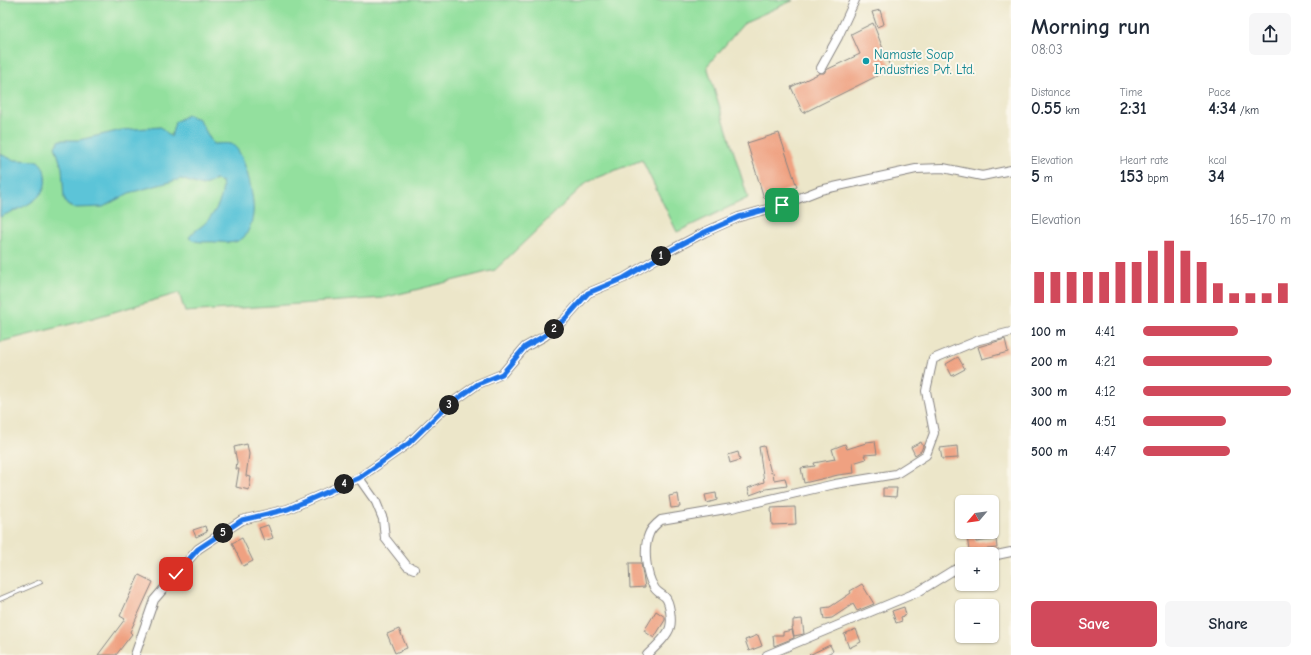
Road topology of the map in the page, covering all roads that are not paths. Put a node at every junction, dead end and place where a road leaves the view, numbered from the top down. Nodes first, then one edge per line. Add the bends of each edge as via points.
1 (855, 0) edge
2 (821, 68) dead end
3 (1011, 170) edge
4 (1011, 332) edge
5 (359, 478) junction
6 (1011, 552) edge
7 (999, 555) edge
8 (414, 569) dead end
9 (955, 570) edge
10 (40, 582) dead end
11 (0, 599) edge
12 (135, 655) edge
13 (647, 655) edge
14 (767, 655) edge

1 - 2 street
3 - 5 street via 982,176 943,168 916,169 820,190 782,205 739,217 705,232 624,278 588,293 560,324 525,347 502,374 478,384 446,407 409,443
4 - 13 street via 979,340 933,359 926,391 934,433 926,455 896,474 661,520 654,526 646,545 648,577 655,589 667,598 671,616 670,628
5 - 8 street via 376,502 383,519 385,538 407,566
5 - 12 street via 288,509 242,520 198,549 154,600
6 - 7 street
9 - 14 street via 918,592
10 - 11 lane

